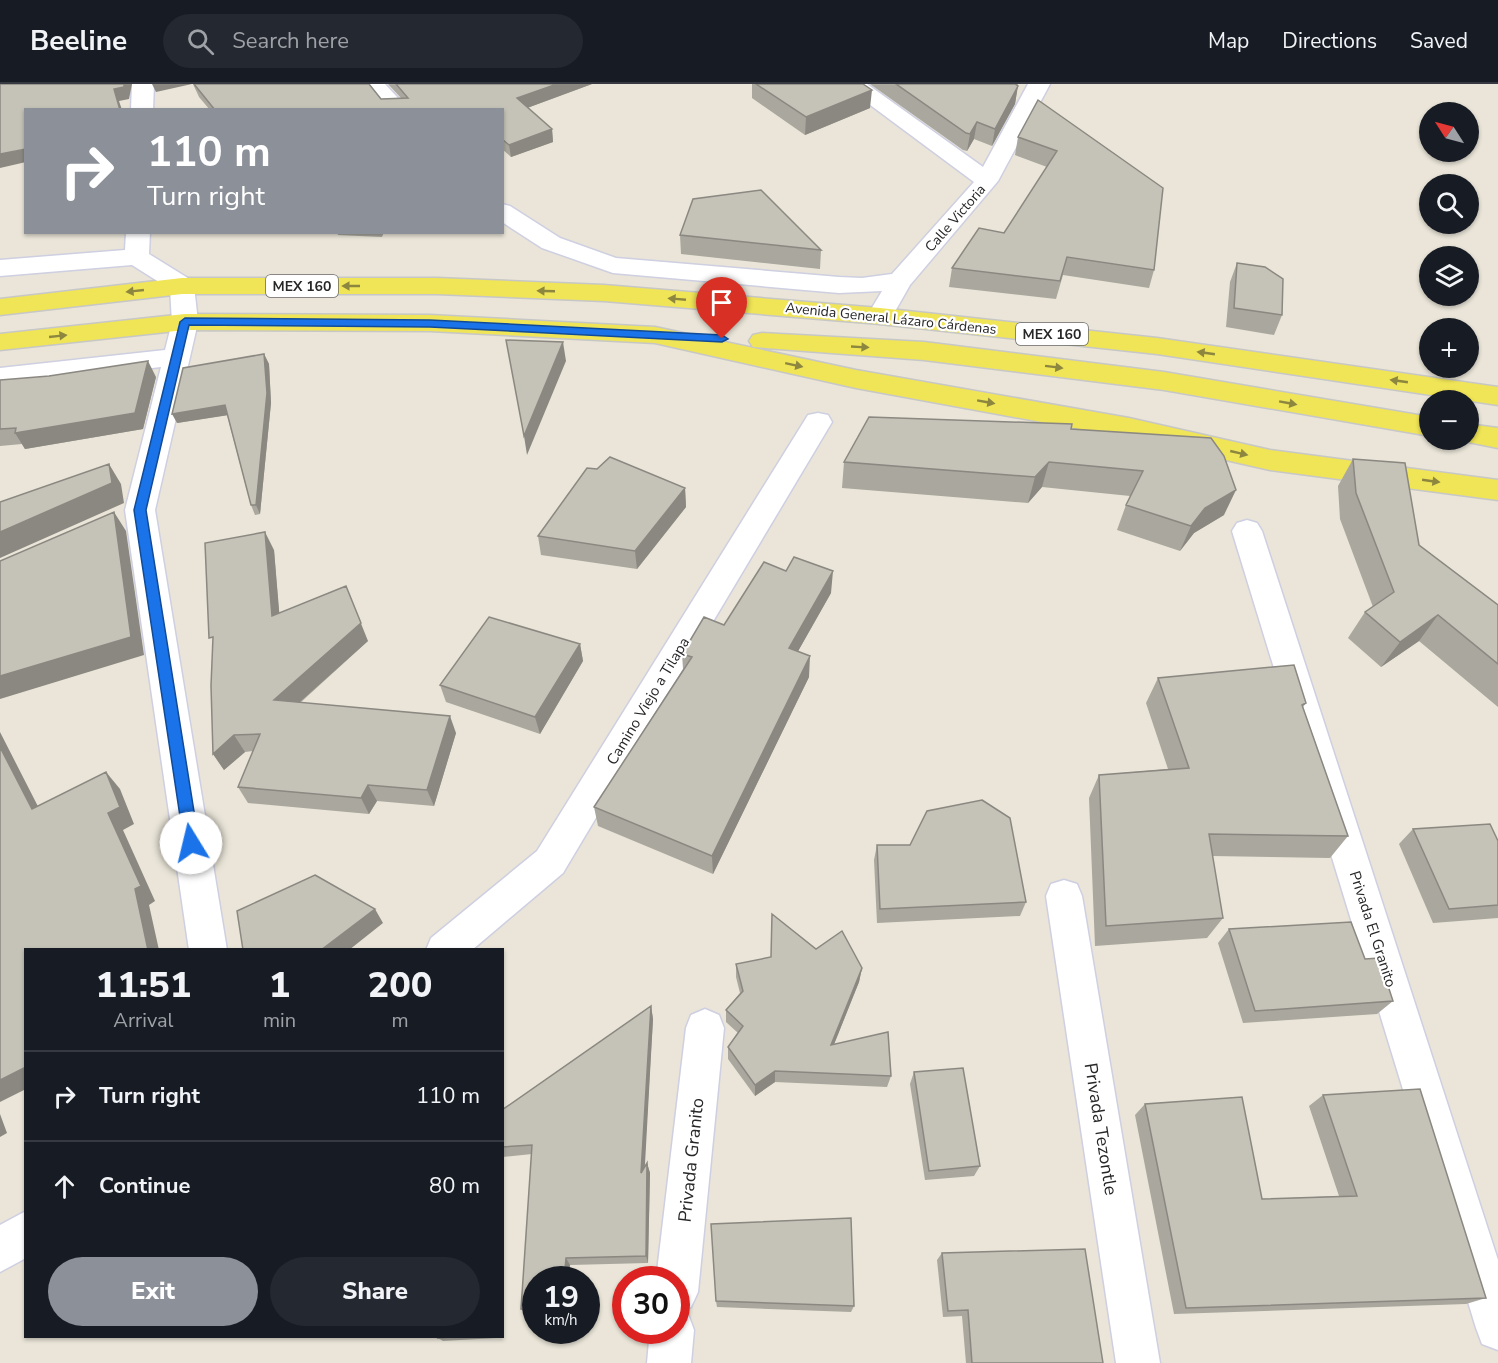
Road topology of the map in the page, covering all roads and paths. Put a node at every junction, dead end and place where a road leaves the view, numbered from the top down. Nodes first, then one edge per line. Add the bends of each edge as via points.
1 (143, 84) edge
2 (373, 84) edge
3 (853, 84) edge
4 (1039, 84) edge
5 (142, 108) edge
6 (397, 108) edge
7 (987, 181) junction
8 (504, 213) edge
9 (138, 234) edge
10 (137, 257) junction
11 (0, 268) edge
12 (900, 281) junction
13 (182, 286) junction
14 (0, 307) edge
15 (880, 315) junction
16 (185, 322) junction
17 (655, 335) junction
18 (0, 342) edge
19 (176, 357) junction
20 (0, 377) edge
21 (1498, 396) edge
22 (818, 422) dead end
23 (1419, 424) edge
24 (1479, 435) edge
25 (1498, 438) edge
26 (1498, 490) edge
27 (1247, 531) dead end
28 (1064, 896) dead end
29 (208, 948) edge
30 (446, 948) edge
31 (705, 1028) dead end
32 (24, 1233) edge
33 (0, 1251) edge
34 (679, 1266) edge
35 (1498, 1328) edge
36 (671, 1344) edge
37 (669, 1363) edge
38 (1138, 1363) edge

1 - 5 street
2 - 6 street
3 - 7 street
4 - 7 street, Calle Victoria
7 - 12 street, Calle Victoria
8 - 12 street via 551,243 613,265 839,285
9 - 10 street
10 - 11 street
10 - 13 street
12 - 15 street, Calle Victoria
13 -> 14 main road, MEX 160
15 -> 13 main road, Avenida General Lázaro Cárdenas / MEX 160 via 604,293 437,286
13 - 16 street
21 -> 15 main road, Avenida General Lázaro Cárdenas / MEX 160 via 1157,346
16 - 17 main road, MEX 160 via 430,323
18 -> 16 main road, MEX 160
16 - 19 street
17 -> 23 main road, Avenida General Lázaro Cárdenas / MEX 160 via 924,351 1164,381
17 -> 26 main road via 856,378 1129,428 1270,460
19 - 20 street
19 - 29 street via 129,514
22 - 30 street, Camino Viejo a Tilapa via 550,862
24 - 25 main road
27 - 35 street, Privada El Granito
28 - 38 street, Privada Tezontle
31 - 34 street, Privada Granito
32 - 33 street
36 - 37 street

